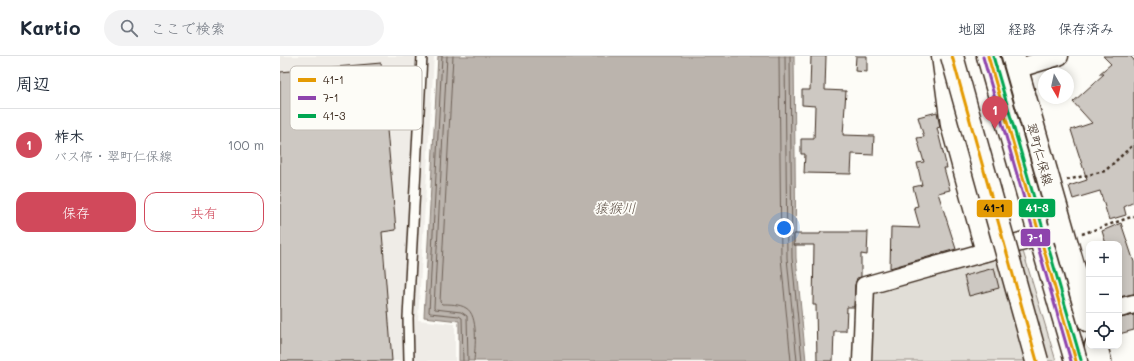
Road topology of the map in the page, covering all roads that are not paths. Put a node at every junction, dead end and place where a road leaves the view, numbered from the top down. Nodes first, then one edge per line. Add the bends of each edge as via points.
1 (422, 56) edge
2 (941, 56) edge
3 (952, 56) edge
4 (988, 56) edge
5 (1059, 56) edge
6 (1015, 63) edge
7 (421, 66) edge
8 (418, 130) edge
9 (1070, 233) junction
10 (1040, 237) junction
11 (985, 252) junction
12 (1134, 304) edge
13 (1122, 307) edge
14 (1088, 313) edge
15 (1097, 349) edge
16 (409, 361) edge
17 (862, 361) edge
18 (1037, 361) edge
19 (1076, 361) edge
20 (1100, 361) edge

1 - 7 lane
2 - 11 street via 950,125
3 - 18 main road, bridge
4 - 10 main road, 翠町仁保線
5 - 6 street
6 - 9 main road, 翠町仁保線 via 1049,185
8 - 16 lane via 408,318
9 - 10 street
9 - 14 main road, 翠町仁保線
10 - 11 street
10 - 19 main road, 翠町仁保線
11 - 17 street via 865,286
12 - 13 street
15 - 20 main road

